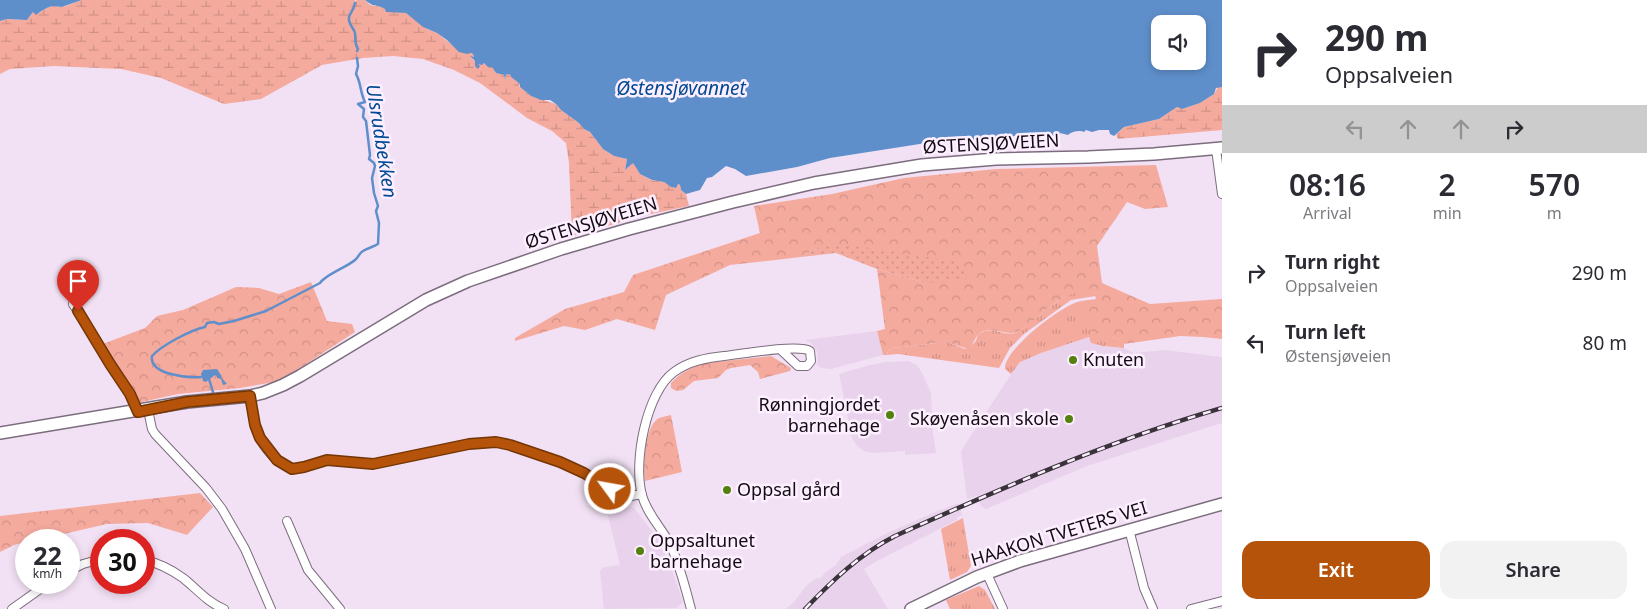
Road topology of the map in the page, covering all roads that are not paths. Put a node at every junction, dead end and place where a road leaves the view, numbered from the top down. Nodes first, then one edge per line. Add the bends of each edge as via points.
1 (1219, 148) edge
2 (1222, 194) edge
3 (73, 304) dead end
4 (781, 350) dead end
5 (250, 396) junction
6 (143, 411) junction
7 (0, 433) edge
8 (642, 494) junction
9 (1222, 504) edge
10 (287, 521) dead end
11 (1129, 529) junction
12 (155, 564) edge
13 (987, 574) junction
14 (33, 594) edge
15 (1222, 601) edge
16 (12, 609) edge
17 (224, 609) edge
18 (271, 609) edge
19 (340, 609) edge
20 (691, 609) edge
21 (911, 609) edge
22 (1003, 609) edge
23 (1153, 609) edge
24 (1191, 609) edge

1 - 2 street
1 - 5 main road, ØSTENSJØVEIEN via 922,165 814,183 688,213 561,249 468,281 426,300 283,385
3 - 6 street
4 - 8 street via 702,359 687,363 668,377 653,400 641,444 639,474
5 - 6 main road, ØSTENSJØVEIEN via 187,402
5 - 8 street via 260,438 277,460 292,469 327,460 373,464 469,444 496,442 560,462 623,494
6 - 7 main road, ØSTENSJØVEIEN
6 - 18 street via 153,432 222,509
8 - 20 street via 651,517 678,561
9 - 11 main road, HAAKON TVETERS VEI
10 - 19 street via 308,570
11 - 13 main road, HAAKON TVETERS VEI
11 - 23 street via 1144,588
12 - 17 street via 183,578 207,600
13 - 21 main road, HAAKON TVETERS VEI
13 - 22 street
14 - 16 street
15 - 24 street

